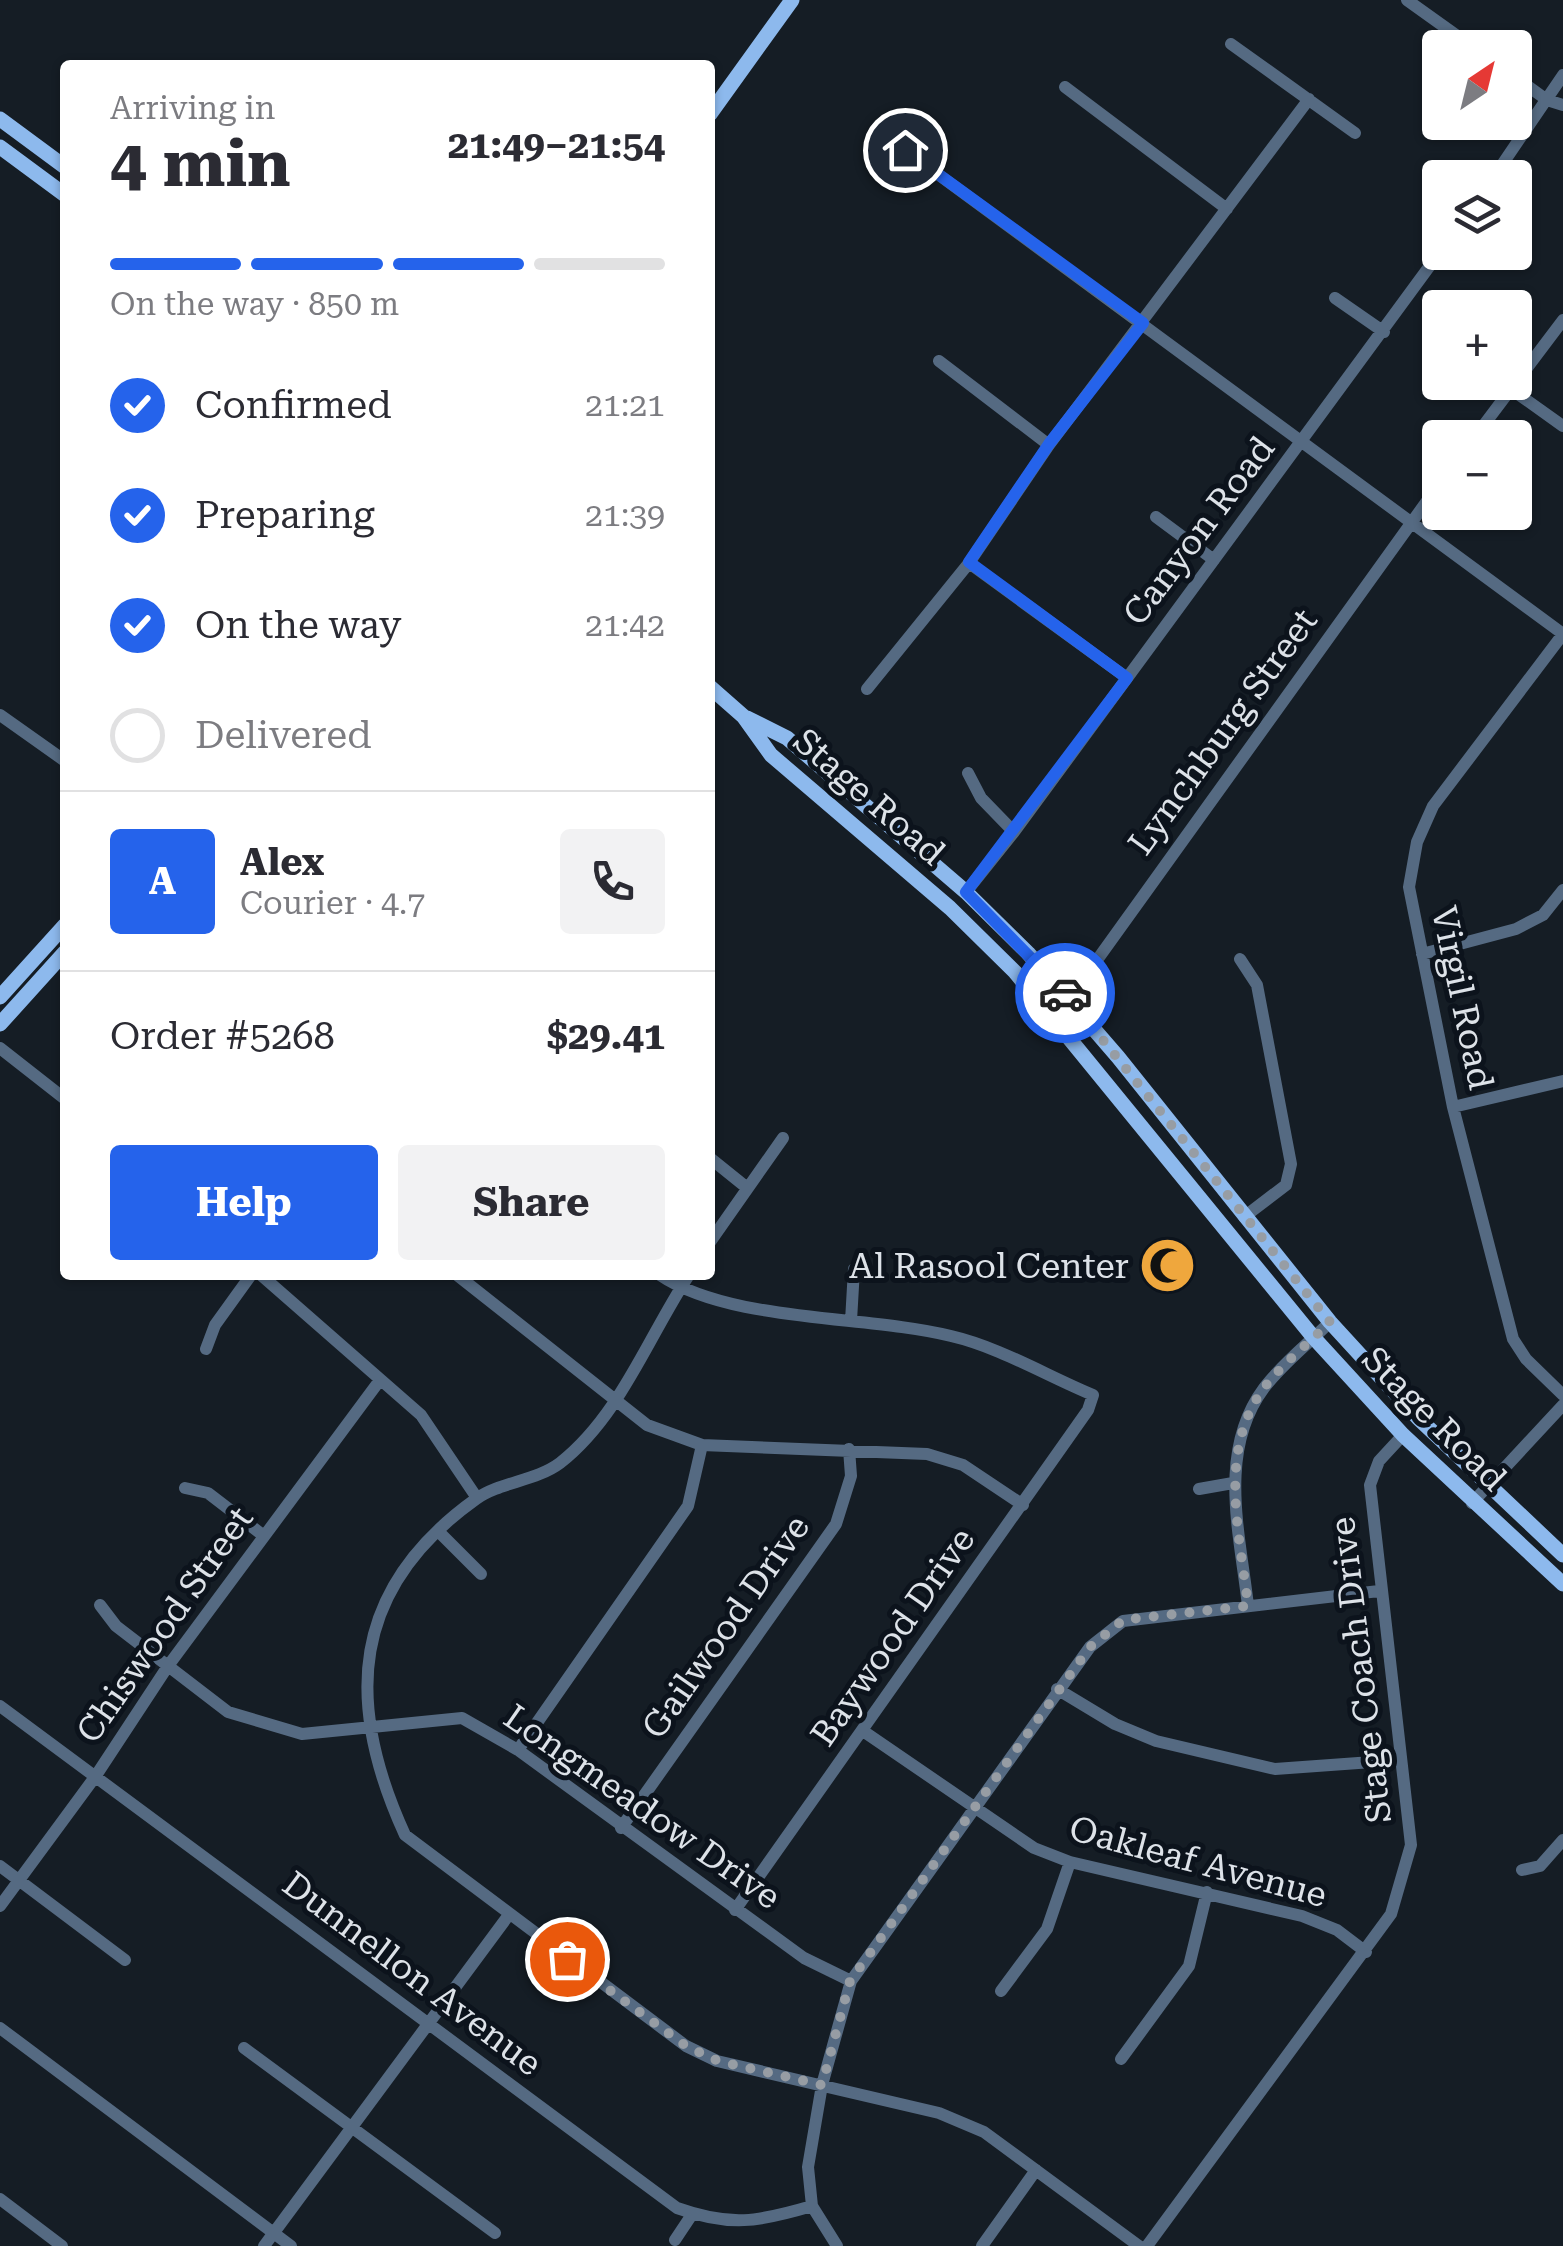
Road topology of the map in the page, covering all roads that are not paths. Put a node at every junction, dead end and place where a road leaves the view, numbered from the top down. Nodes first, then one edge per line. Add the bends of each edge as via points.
1 (792, 0) edge
2 (1408, 0) edge
3 (1449, 30) edge
4 (1231, 44) dead end
5 (1563, 75) edge
6 (1065, 87) dead end
7 (1532, 89) edge
8 (1309, 99) junction
9 (1547, 100) junction
10 (1563, 105) edge
11 (715, 107) edge
12 (0, 119) edge
13 (1355, 133) dead end
14 (0, 147) edge
15 (905, 150) dead end
16 (1505, 160) edge
17 (60, 164) edge
18 (60, 191) edge
19 (1227, 209) junction
20 (1427, 270) edge
21 (1336, 298) dead end
22 (1563, 320) edge
23 (1143, 323) junction
24 (1384, 332) junction
25 (939, 361) dead end
26 (1532, 361) edge
27 (1503, 400) edge
28 (1526, 400) edge
29 (1488, 420) edge
30 (1563, 426) edge
31 (1302, 443) junction
32 (1049, 444) junction
33 (1422, 507) edge
34 (1156, 517) dead end
35 (1412, 520) junction
36 (1214, 560) junction
37 (969, 562) junction
38 (1563, 634) edge
39 (1127, 678) junction
40 (867, 689) dead end
41 (715, 691) edge
42 (0, 715) edge
43 (743, 716) junction
44 (60, 757) edge
45 (968, 774) dead end
46 (1014, 832) junction
47 (1563, 890) edge
48 (966, 892) junction
49 (60, 931) edge
50 (1422, 954) junction
51 (60, 958) edge
52 (1240, 959) dead end
53 (0, 997) edge
54 (1069, 998) junction
55 (1052, 1012) junction
56 (0, 1024) edge
57 (0, 1048) edge
58 (1563, 1081) edge
59 (60, 1096) edge
60 (1453, 1106) junction
61 (783, 1138) dead end
62 (715, 1162) edge
63 (746, 1188) junction
64 (1244, 1216) junction
65 (715, 1234) edge
66 (854, 1269) dead end
67 (247, 1280) edge
68 (267, 1280) edge
69 (463, 1280) edge
70 (667, 1280) edge
71 (686, 1280) edge
72 (680, 1289) junction
73 (851, 1321) junction
74 (1330, 1322) junction
75 (1314, 1338) junction
76 (206, 1350) dead end
77 (380, 1380) junction
78 (1563, 1395) edge
79 (615, 1402) junction
80 (1563, 1406) edge
81 (1403, 1435) junction
82 (702, 1445) junction
83 (849, 1449) junction
84 (1233, 1482) junction
85 (1488, 1486) junction
86 (185, 1488) dead end
87 (1199, 1489) dead end
88 (477, 1498) junction
89 (1472, 1502) junction
90 (1023, 1506) junction
91 (440, 1533) junction
92 (264, 1536) junction
93 (1563, 1555) edge
94 (482, 1574) dead end
95 (1563, 1584) edge
96 (1379, 1591) junction
97 (100, 1605) dead end
98 (1248, 1606) junction
99 (168, 1666) junction
100 (1057, 1688) junction
101 (0, 1706) edge
102 (372, 1726) junction
103 (863, 1731) junction
104 (518, 1750) junction
105 (1400, 1760) junction
106 (95, 1776) junction
107 (972, 1808) junction
108 (622, 1828) junction
109 (1563, 1840) edge
110 (1070, 1862) junction
111 (0, 1866) edge
112 (1522, 1870) dead end
113 (20, 1880) junction
114 (1207, 1892) junction
115 (0, 1906) edge
116 (735, 1910) junction
117 (508, 1916) junction
118 (1366, 1952) junction
119 (125, 1960) dead end
120 (850, 1981) junction
121 (1002, 1991) dead end
122 (430, 2024) junction
123 (0, 2028) edge
124 (244, 2048) dead end
125 (1121, 2059) dead end
126 (822, 2085) junction
127 (353, 2128) junction
128 (1036, 2170) junction
129 (0, 2199) edge
130 (812, 2206) junction
131 (693, 2214) junction
132 (273, 2233) junction
133 (495, 2233) dead end
134 (675, 2240) dead end
135 (62, 2246) edge
136 (264, 2246) edge
137 (291, 2246) edge
138 (836, 2246) edge
139 (982, 2246) edge
140 (1139, 2246) edge
141 (1147, 2246) edge

1 - 11 main road
2 - 3 street
4 - 8 street
5 - 9 street
6 - 19 street
7 - 9 street
8 - 13 street
8 - 19 street
9 - 10 street
9 - 16 street
12 - 17 main road
14 - 18 main road
15 - 23 street
19 - 23 street
20 - 24 street, Canyon Road
21 - 24 street
22 - 26 street
23 - 31 street
23 - 32 street
24 - 31 street, Canyon Road
25 - 32 street
27 - 29 street
28 - 30 street
31 - 35 street
31 - 36 street, Canyon Road
32 - 37 street
33 - 35 street, Lynchburg Street
34 - 36 street
35 - 38 street
35 - 54 street, Lynchburg Street
36 - 39 street, Canyon Road
37 - 39 street
37 - 40 street
38 - 50 street, Virgil Road via 1434,806 1417,842 1408,887
39 - 46 street, Canyon Road
41 - 43 main road, Stage Road
42 - 44 street
43 - 48 main road, Stage Road via 787,738
43 - 55 main road, Stage Road via 771,755 950,908
45 - 46 street
46 - 48 street, Canyon Road
47 - 50 street via 1542,916 1516,928
48 - 54 main road, Stage Road
49 - 53 main road
50 - 60 street, Virgil Road
51 - 56 main road
52 - 64 street via 1257,985 1292,1164 1286,1185
54 - 55 street, Lynchburg Street
54 - 64 main road, Stage Road
55 - 75 main road, Stage Road
57 - 59 street
58 - 60 street
60 - 78 street, Virgil Road via 1514,1339
61 - 63 street
62 - 63 street
63 - 65 street
64 - 74 main road, Stage Road
66 - 73 street
67 - 76 street
68 - 77 street
69 - 79 street
70 - 72 street
71 - 72 street
72 - 73 street
72 - 79 street
73 - 90 street, Baywood Drive via 953,1336 1093,1395
74 - 75 street
74 - 85 main road, Stage Road
75 - 81 main road, Stage Road
75 - 84 street via 1265,1386 1243,1422
77 - 88 street via 421,1414
77 - 92 street, Chiswood Street
79 - 82 street via 646,1425
79 - 88 street via 558,1464
80 - 85 street
81 - 89 main road, Stage Road
81 - 96 street, Stage Coach Drive via 1370,1485
82 - 83 street
82 - 104 street via 688,1506
83 - 90 street via 927,1454 963,1465
83 - 108 street, Gailwood Drive via 851,1476 836,1524
84 - 87 street
84 - 98 street
85 - 89 street
85 - 93 main road, Stage Road
86 - 92 street via 208,1493
88 - 91 street
89 - 95 main road, Stage Road
90 - 103 street, Baywood Drive
91 - 94 street
91 - 102 street via 417,1549 391,1584 373,1626 367,1673
92 - 99 street, Chiswood Street
96 - 98 street
96 - 105 street, Stage Coach Drive
97 - 99 street, Longmeadow Drive
98 - 100 street via 1123,1620
99 - 102 street, Longmeadow Drive via 228,1712 302,1734
99 - 106 street, Chiswood Street
100 - 105 street via 1156,1741 1275,1768
100 - 107 street
101 - 106 street, Dunnellon Avenue
102 - 104 street, Longmeadow Drive via 462,1718
102 - 117 street via 386,1794 406,1835
103 - 107 street, Oakleaf Avenue
103 - 116 street, Baywood Drive
104 - 108 street, Longmeadow Drive
105 - 118 street, Stage Coach Drive via 1411,1845 1392,1914
106 - 113 street, Chiswood Street
106 - 122 street, Dunnellon Avenue
107 - 110 street, Oakleaf Avenue via 1034,1848
107 - 120 street
108 - 116 street, Longmeadow Drive
109 - 112 street via 1540,1866
110 - 114 street, Oakleaf Avenue
110 - 121 street via 1047,1929
111 - 113 street
113 - 115 street, Chiswood Street
113 - 119 street
114 - 118 street, Oakleaf Avenue via 1302,1916
114 - 125 street via 1190,1966
116 - 120 street, Longmeadow Drive
117 - 122 street
117 - 126 street via 686,2046 718,2061
118 - 141 street, Stage Coach Drive
120 - 126 street
122 - 127 street
122 - 131 street, Dunnellon Avenue
123 - 132 street
124 - 127 street
126 - 128 street via 939,2113 984,2132
126 - 130 street via 808,2167
127 - 132 street
127 - 133 street
128 - 139 street
128 - 140 street
129 - 135 street
130 - 131 street, Dunnellon Avenue via 762,2221 716,2222
130 - 138 street
131 - 134 street
132 - 136 street
132 - 137 street

